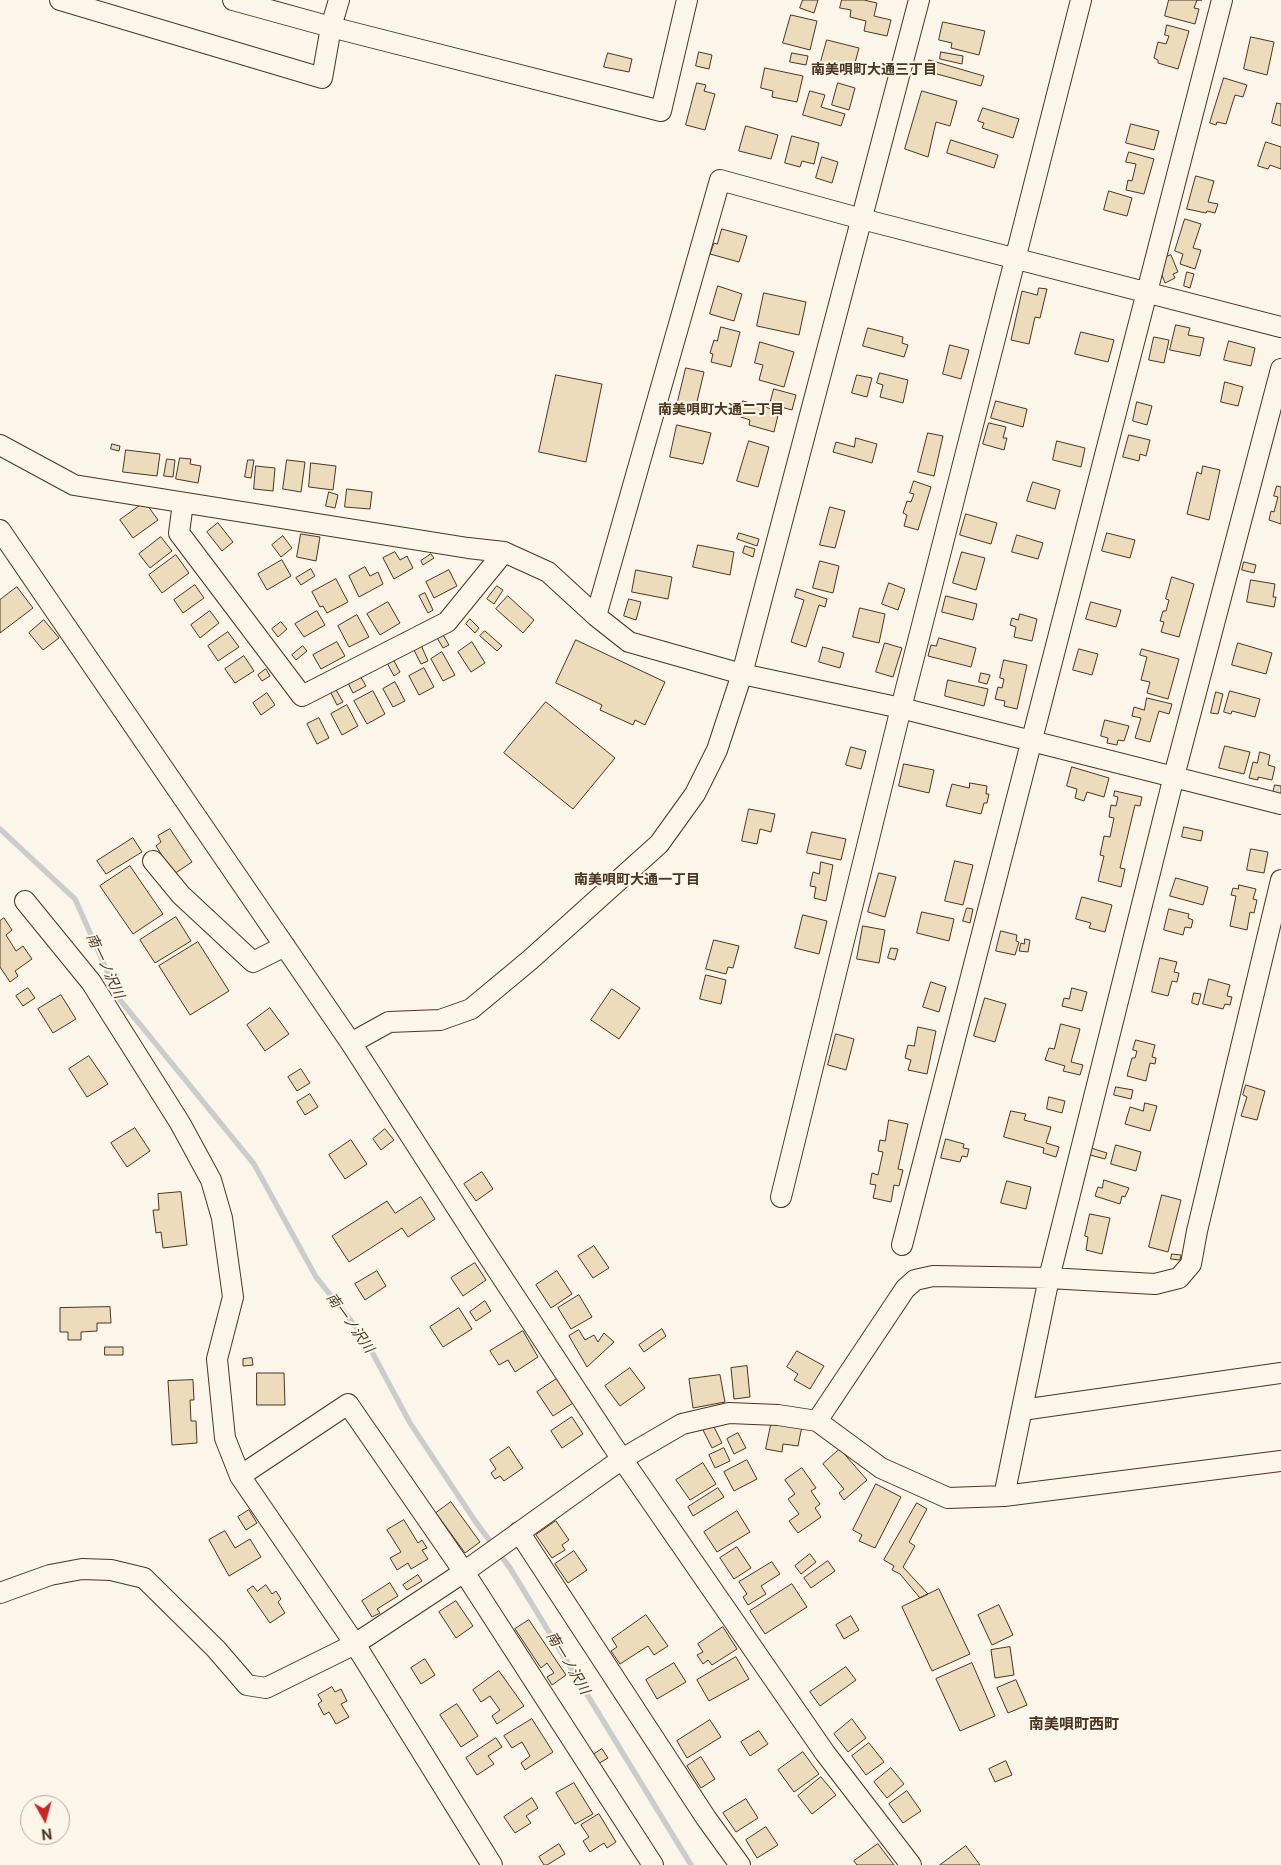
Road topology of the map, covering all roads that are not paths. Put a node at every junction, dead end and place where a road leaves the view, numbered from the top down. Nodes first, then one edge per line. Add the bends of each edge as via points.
1 (60, 0) edge
2 (233, 0) edge
3 (339, 0) edge
4 (688, 0) edge
5 (919, 0) edge
6 (1081, 0) edge
7 (1222, 0) edge
8 (332, 27) junction
9 (862, 219) junction
10 (1015, 258) junction
11 (1146, 292) junction
12 (1281, 327) edge
13 (1281, 369) edge
14 (0, 444) edge
15 (183, 502) junction
16 (0, 530) edge
17 (504, 552) junction
18 (596, 616) junction
19 (742, 674) junction
20 (901, 708) junction
21 (1032, 741) junction
22 (1174, 776) junction
23 (1281, 804) edge
24 (153, 861) dead end
25 (1281, 880) edge
26 (25, 901) dead end
27 (285, 946) junction
28 (351, 1043) junction
29 (781, 1198) dead end
30 (902, 1245) dead end
31 (1049, 1278) junction
32 (1281, 1372) edge
33 (1022, 1410) junction
34 (817, 1421) junction
35 (622, 1458) junction
36 (1281, 1461) edge
37 (240, 1476) junction
38 (1004, 1496) junction
39 (514, 1536) junction
40 (464, 1572) junction
41 (0, 1593) edge
42 (355, 1644) junction
43 (649, 1863) edge
44 (492, 1865) edge
45 (740, 1865) edge
46 (911, 1865) edge

1 - 8 street via 322,78
2 - 8 street
3 - 8 street
4 - 8 street via 661,111
5 - 9 street
6 - 10 street
7 - 11 street
9 - 10 street
9 - 18 street via 720,180
9 - 19 street
10 - 11 street
10 - 20 street
11 - 12 street
11 - 21 street
13 - 22 street
14 - 15 street via 74,485
15 - 17 street
15 - 17 street via 179,533 302,696 447,622
16 - 27 street
17 - 18 street via 548,572
18 - 19 street via 629,642
19 - 20 street
19 - 28 street via 717,750 695,794 659,844 471,1009 440,1020 389,1022
20 - 21 street
20 - 29 street
21 - 22 street
21 - 30 street
22 - 23 street
22 - 31 street
24 - 27 street via 181,894 254,962
25 - 31 street via 1191,1264 1179,1278 1155,1284
26 - 37 street via 91,982 180,1123 211,1180 222,1218 233,1297 217,1359 225,1438
27 - 28 street
28 - 35 street
31 - 33 street
31 - 34 street via 933,1276 915,1280 905,1289
32 - 33 street
33 - 38 street
34 - 35 street via 729,1413 682,1424
34 - 38 street via 881,1468 948,1498
35 - 39 street
35 - 46 street via 825,1753
36 - 38 street
37 - 40 street via 348,1404
37 - 42 street
39 - 40 street
39 - 45 street
40 - 42 street
40 - 43 street
41 - 42 street via 82,1569 110,1570 144,1578 216,1649 247,1685 266,1688
42 - 44 street

